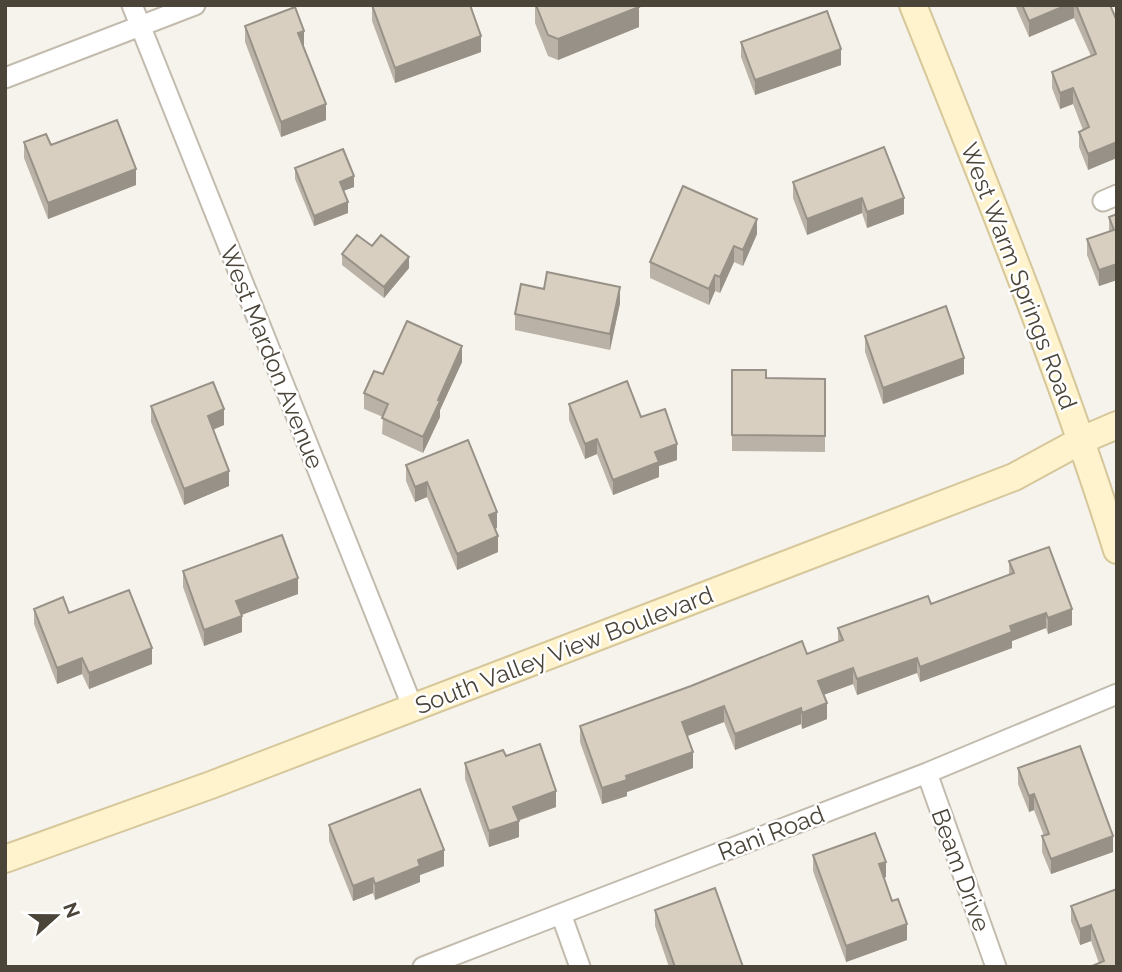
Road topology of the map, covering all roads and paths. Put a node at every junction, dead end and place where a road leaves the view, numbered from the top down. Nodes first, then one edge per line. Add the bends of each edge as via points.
1 (132, 5) edge
2 (195, 5) edge
3 (913, 5) edge
4 (141, 26) junction
5 (5, 78) edge
6 (1117, 425) edge
7 (1082, 440) junction
8 (1117, 550) edge
9 (1117, 694) edge
10 (412, 708) junction
11 (927, 774) junction
12 (5, 859) edge
13 (561, 914) junction
14 (423, 967) edge
15 (580, 967) edge
16 (996, 967) edge

1 - 4 street, West Mardon Avenue
2 - 4 street
3 - 7 main road, West Warm Springs Road
4 - 5 street
4 - 10 street, West Mardon Avenue
6 - 7 main road, South Valley View Boulevard
7 - 8 main road, West Warm Springs Road
7 - 10 main road, South Valley View Boulevard via 1014,477
9 - 11 street, Rani Road
10 - 12 main road, South Valley View Boulevard
11 - 13 street, Rani Road
11 - 16 street, Beam Drive
13 - 14 street, Rani Road
13 - 15 street

